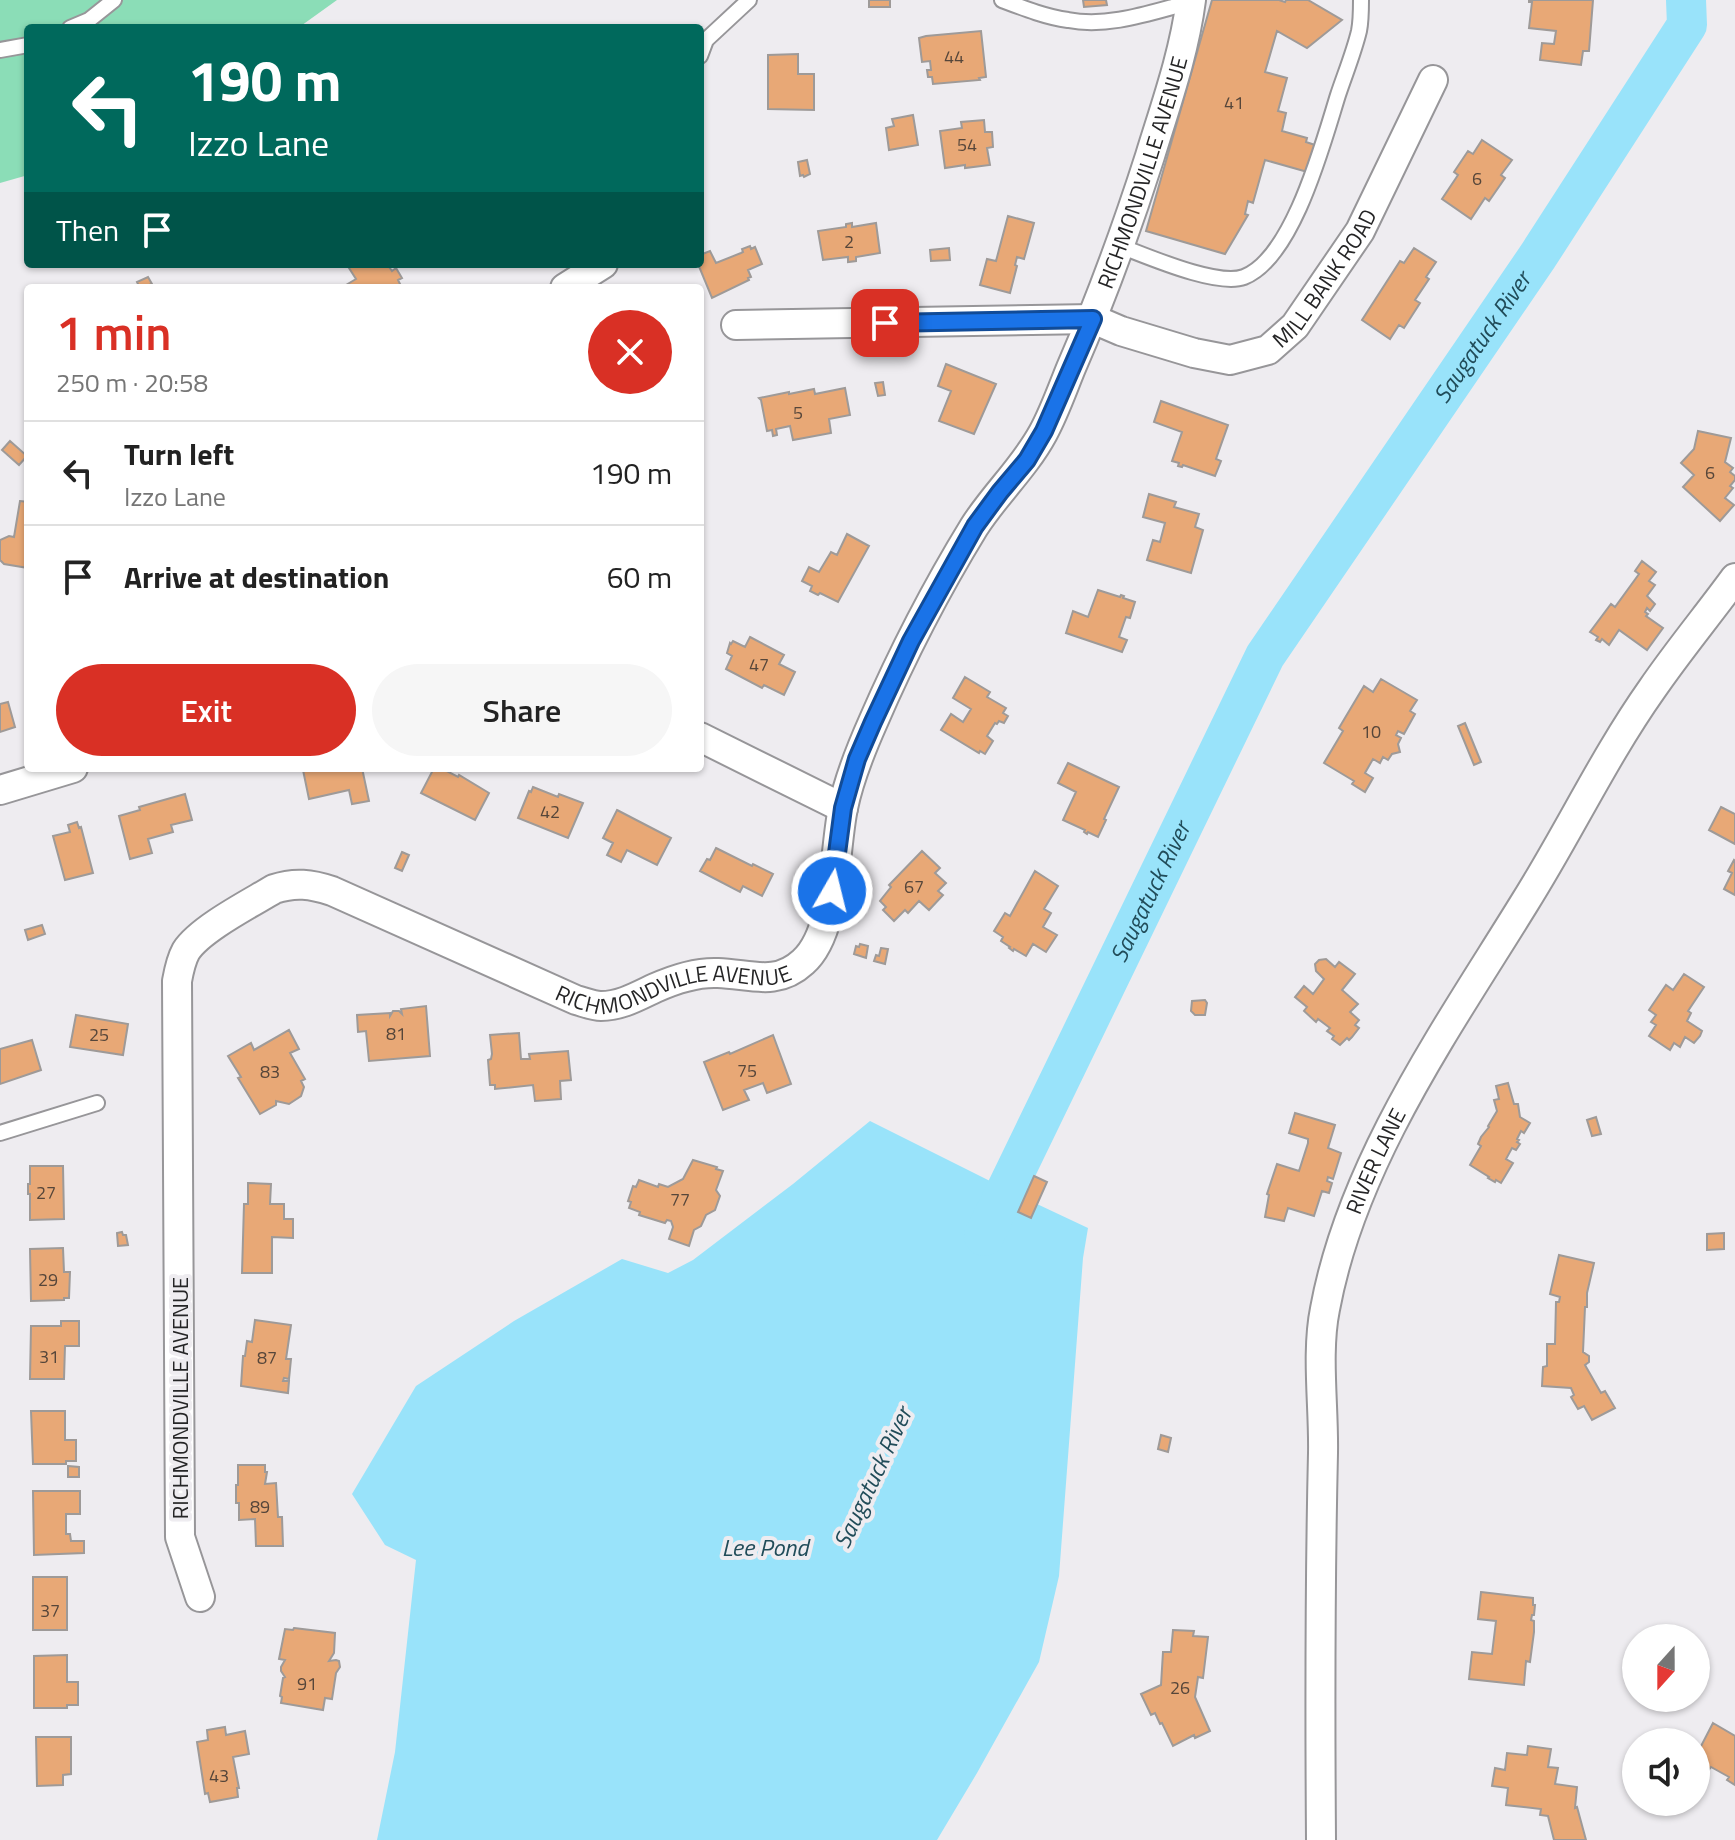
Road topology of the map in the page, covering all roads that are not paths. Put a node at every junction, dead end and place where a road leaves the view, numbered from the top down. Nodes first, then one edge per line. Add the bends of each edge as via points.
1 (114, 0) edge
2 (749, 0) edge
3 (1002, 0) edge
4 (1361, 0) edge
5 (1191, 1) edge
6 (80, 24) edge
7 (704, 45) edge
8 (24, 46) edge
9 (0, 50) edge
10 (1433, 80) dead end
11 (1120, 246) junction
12 (597, 268) edge
13 (571, 284) edge
14 (1093, 319) junction
15 (736, 325) dead end
16 (1735, 578) edge
17 (704, 739) edge
18 (60, 772) edge
19 (0, 790) edge
20 (843, 808) junction
21 (97, 1103) dead end
22 (0, 1133) edge
23 (200, 1597) dead end
24 (1321, 1840) edge

1 - 6 lane
2 - 7 lane
3 - 5 lane via 1068,21 1097,22
4 - 11 lane via 1360,29 1307,191 1277,247 1256,270 1242,278 1207,276
5 - 11 street, RICHMONDVILLE AVENUE via 1182,53
8 - 9 lane
10 - 14 street, MILL BANK ROAD via 1360,231 1295,326 1268,350 1218,358
11 - 14 street, RICHMONDVILLE AVENUE
12 - 13 street
14 - 15 street
14 - 20 street, RICHMONDVILLE AVENUE via 1044,431 975,526 911,641 857,759
16 - 24 street, RIVER LANE via 1652,689 1446,1028 1375,1162 1342,1246 1322,1339
17 - 20 street
18 - 19 street
20 - 23 street, RICHMONDVILLE AVENUE via 823,929 804,962 785,975 687,975 626,1002 599,1006 304,883 274,889 188,948 177,981 180,1537
21 - 22 lane

